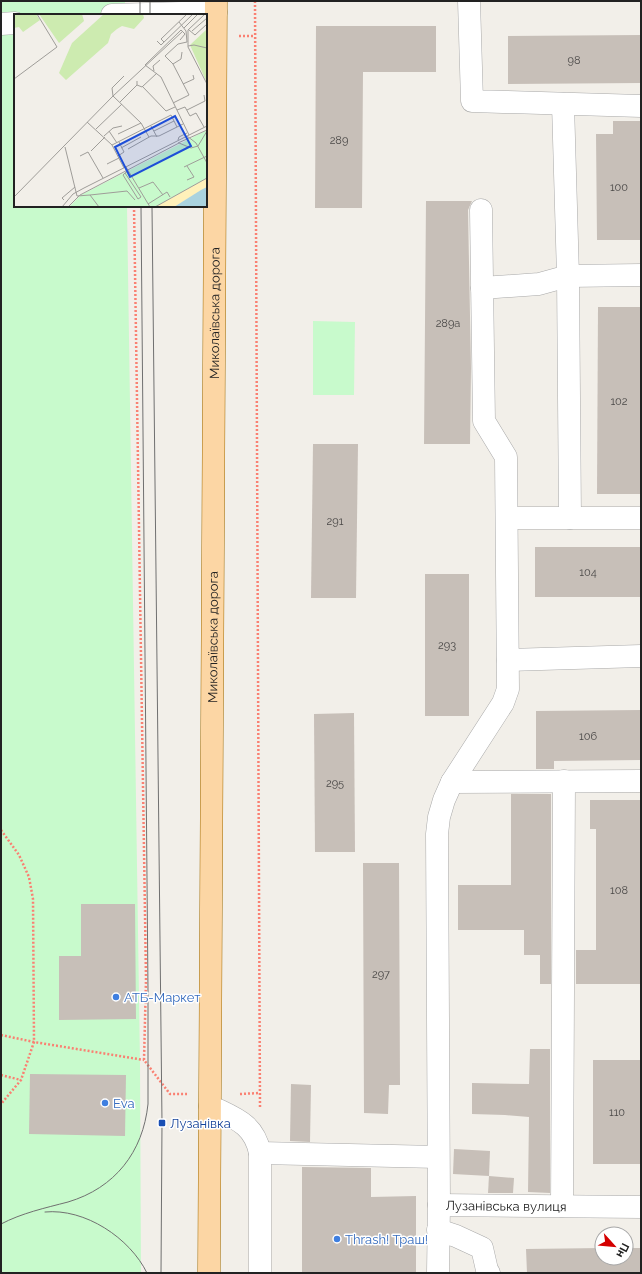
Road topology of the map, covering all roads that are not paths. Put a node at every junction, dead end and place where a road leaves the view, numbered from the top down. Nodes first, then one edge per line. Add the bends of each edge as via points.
1 (114, 1) edge
2 (469, 1) edge
3 (216, 6) edge
4 (115, 14) edge
5 (126, 14) edge
6 (14, 23) edge
7 (1, 24) edge
8 (563, 104) junction
9 (641, 106) edge
10 (481, 210) dead end
11 (641, 275) edge
12 (568, 276) junction
13 (482, 288) junction
14 (507, 518) junction
15 (570, 518) junction
16 (641, 518) edge
17 (641, 656) edge
18 (508, 660) junction
19 (564, 781) junction
20 (641, 781) edge
21 (452, 782) junction
22 (210, 1106) junction
23 (260, 1153) junction
24 (438, 1157) junction
25 (439, 1205) junction
26 (562, 1206) junction
27 (641, 1207) edge
28 (438, 1230) junction
29 (209, 1273) edge
30 (260, 1273) edge
31 (438, 1273) edge
32 (489, 1273) edge

1 - 4 street
2 - 8 street via 472,102
3 - 5 street
3 - 22 main road, Миколаївська дорога
6 - 7 street
8 - 9 street
8 - 12 street
10 - 13 street
11 - 12 street
12 - 13 street via 539,284
12 - 15 street
13 - 14 street via 484,420 506,457
14 - 15 street
14 - 18 street
15 - 16 street
17 - 18 street
18 - 21 street via 508,688 503,703
19 - 20 street
19 - 21 street
19 - 26 street
21 - 24 street via 439,817 437,834
22 - 23 street via 238,1120 253,1132
22 - 29 main road, Миколаївська дорога
23 - 24 street
23 - 30 street
24 - 25 street
25 - 26 street, Лузанівська вулиця
25 - 28 street, Лузанівська вулиця
26 - 27 street, Лузанівська вулиця
28 - 31 street, Лузанівська вулиця
28 - 32 street via 482,1248

